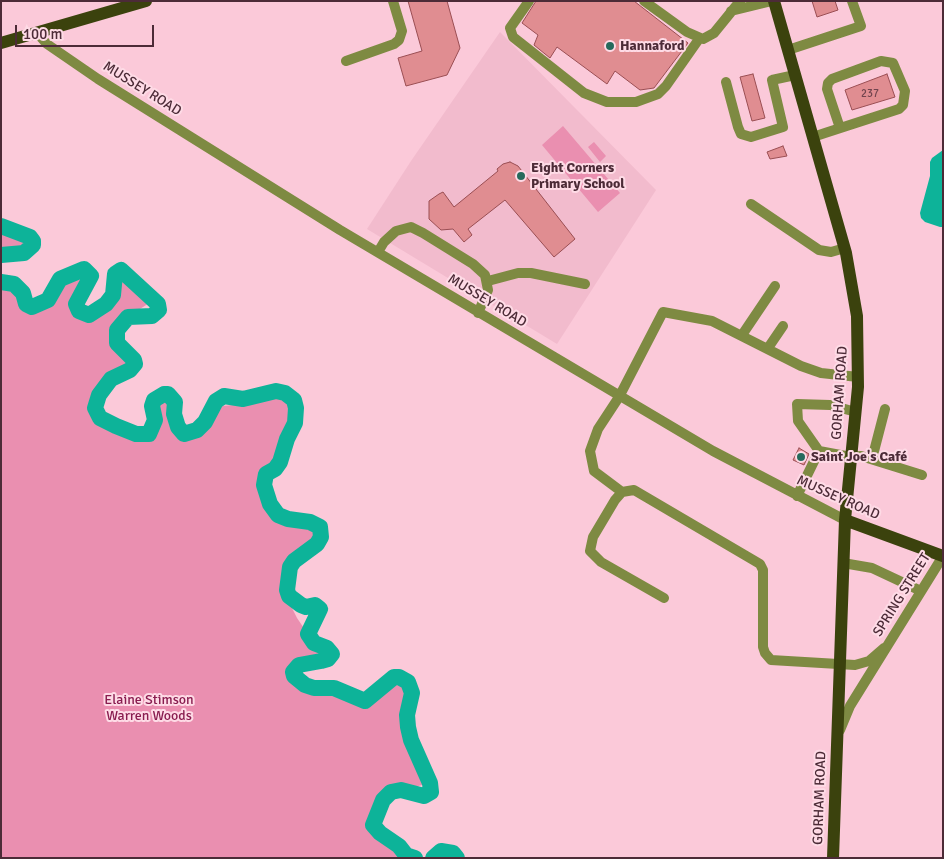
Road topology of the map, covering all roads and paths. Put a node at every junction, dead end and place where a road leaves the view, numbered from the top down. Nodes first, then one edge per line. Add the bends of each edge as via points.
1 (146, 1) edge
2 (393, 1) edge
3 (529, 1) edge
4 (644, 1) edge
5 (740, 1) edge
6 (773, 1) edge
7 (852, 1) edge
8 (123, 4) edge
9 (731, 11) junction
10 (37, 33) junction
11 (699, 39) junction
12 (1, 43) edge
13 (788, 50) junction
14 (346, 60) dead end
15 (795, 75) junction
16 (726, 82) dead end
17 (840, 128) junction
18 (813, 137) junction
19 (751, 204) dead end
20 (845, 248) junction
21 (378, 252) junction
22 (488, 281) junction
23 (585, 284) dead end
24 (775, 286) dead end
25 (478, 312) junction
26 (783, 326) dead end
27 (742, 335) junction
28 (768, 348) junction
29 (858, 377) junction
30 (619, 397) junction
31 (885, 409) dead end
32 (856, 412) junction
33 (819, 451) junction
34 (851, 457) junction
35 (872, 459) junction
36 (922, 475) dead end
37 (622, 492) junction
38 (797, 496) junction
39 (845, 520) junction
40 (943, 556) edge
41 (843, 563) junction
42 (920, 591) junction
43 (664, 598) dead end
44 (884, 648) junction
45 (839, 665) junction
46 (836, 745) junction
47 (833, 858) edge

1 - 8 main road
2 - 14 street via 402,31 398,40
3 - 11 street via 510,28 512,37 584,93 607,102 636,102 658,94
4 - 11 street
5 - 9 street
6 - 9 street
6 - 13 main road, GORHAM ROAD
7 - 13 street via 861,26
8 - 10 main road
9 - 11 street via 710,36
10 - 12 main road
10 - 21 street, MUSSEY ROAD via 47,44 98,79
13 - 15 main road, GORHAM ROAD
15 - 16 street via 772,80 783,126 751,137 741,134 738,128
15 - 18 main road, GORHAM ROAD
17 - 17 street via 903,105 905,91 893,63 881,61 828,83 827,89
17 - 18 street
18 - 20 main road, GORHAM ROAD
19 - 20 street via 818,250 831,252
20 - 29 main road, GORHAM ROAD via 856,300
21 - 22 street via 393,233 411,227 473,264
21 - 25 street, MUSSEY ROAD
22 - 23 street via 531,273
22 - 25 street via 487,293
24 - 27 street
25 - 30 street, MUSSEY ROAD
26 - 28 street
27 - 28 street
27 - 30 street via 712,321 663,312
28 - 29 street via 822,373
29 - 32 main road, GORHAM ROAD
30 - 37 street via 598,429 590,451 594,471
30 - 38 street, MUSSEY ROAD
31 - 35 street
32 - 33 street via 830,404 797,404 798,421
32 - 34 main road, GORHAM ROAD
33 - 34 street
33 - 38 street
34 - 35 street
34 - 39 main road, GORHAM ROAD
35 - 36 street
37 - 43 street via 593,537 590,551 602,562
37 - 45 street, SPRING STREET via 634,490 760,564 763,570 763,647 771,660
38 - 39 street, MUSSEY ROAD
39 - 40 main road, MUSSEY ROAD
39 - 41 main road, GORHAM ROAD
40 - 42 street, SPRING STREET
41 - 42 street via 872,568
41 - 45 main road, GORHAM ROAD
42 - 44 street, SPRING STREET
44 - 45 street, SPRING STREET via 862,664
44 - 46 street, SPRING STREET via 850,706
45 - 46 main road, GORHAM ROAD
46 - 47 main road, GORHAM ROAD

